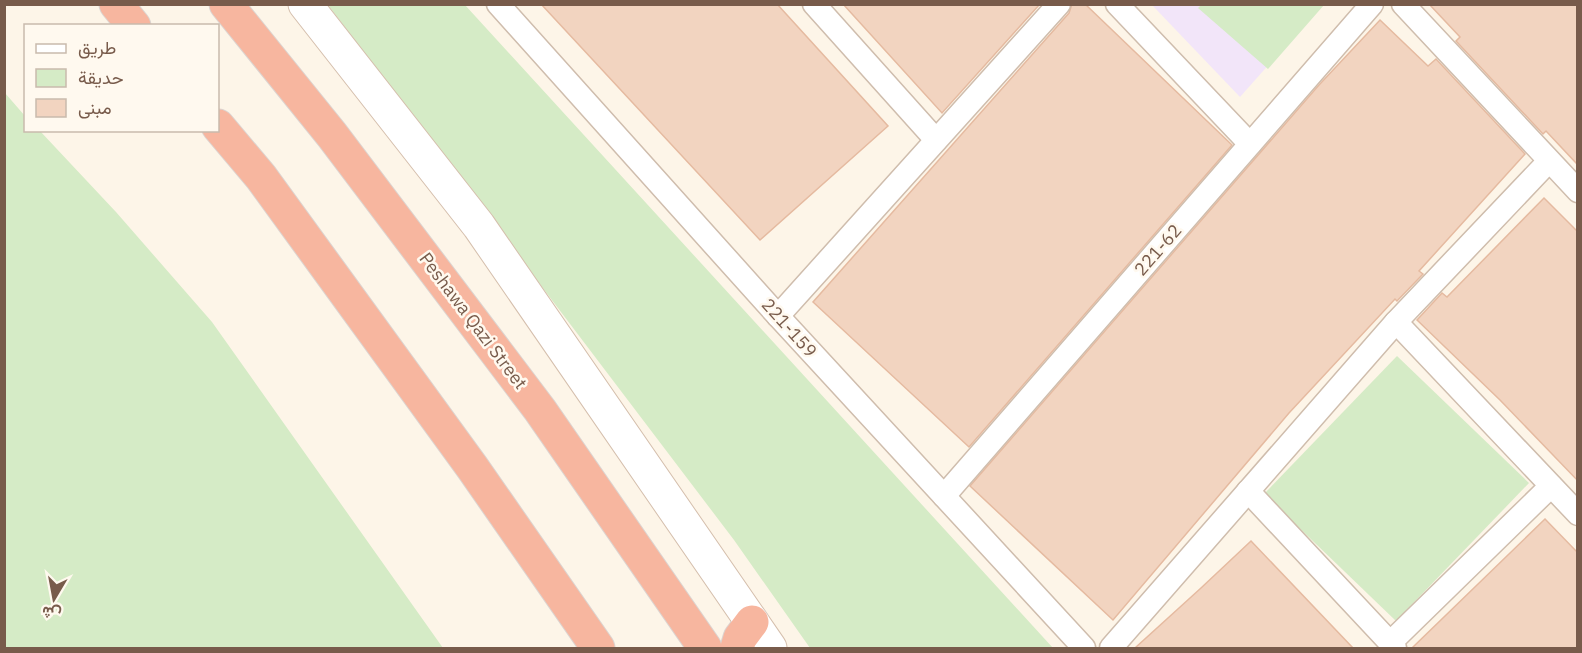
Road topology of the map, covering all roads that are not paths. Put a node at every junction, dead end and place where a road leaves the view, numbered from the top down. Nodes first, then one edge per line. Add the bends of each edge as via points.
1 (117, 4) edge
2 (226, 4) edge
3 (305, 4) edge
4 (498, 4) edge
5 (814, 4) edge
6 (1059, 4) edge
7 (1117, 4) edge
8 (1372, 4) edge
9 (1403, 4) edge
10 (132, 24) edge
11 (219, 127) edge
12 (936, 140) junction
13 (1250, 144) junction
14 (1549, 161) junction
15 (1578, 191) edge
16 (778, 316) junction
17 (1396, 322) junction
18 (1551, 486) junction
19 (1248, 491) junction
20 (944, 496) junction
21 (1578, 514) edge
22 (745, 635) edge
23 (1392, 646) edge
24 (598, 648) edge
25 (705, 648) edge
26 (770, 648) edge
27 (1084, 648) edge
28 (1111, 648) edge

1 - 10 highway
2 - 25 highway, Peshawa Qazi Street via 332,135 540,410
3 - 22 main road via 479,226
4 - 16 street, 221-159
5 - 12 street
6 - 12 street
7 - 13 street
8 - 13 street, 221-62
9 - 14 street
11 - 24 highway via 261,177
12 - 16 street
13 - 20 street, 221-62
14 - 15 street
14 - 17 street
16 - 20 street, 221-159
17 - 18 street
17 - 19 street
18 - 21 street
18 - 23 street
19 - 23 street
19 - 28 street
20 - 27 street, 221-159
22 - 26 main road

